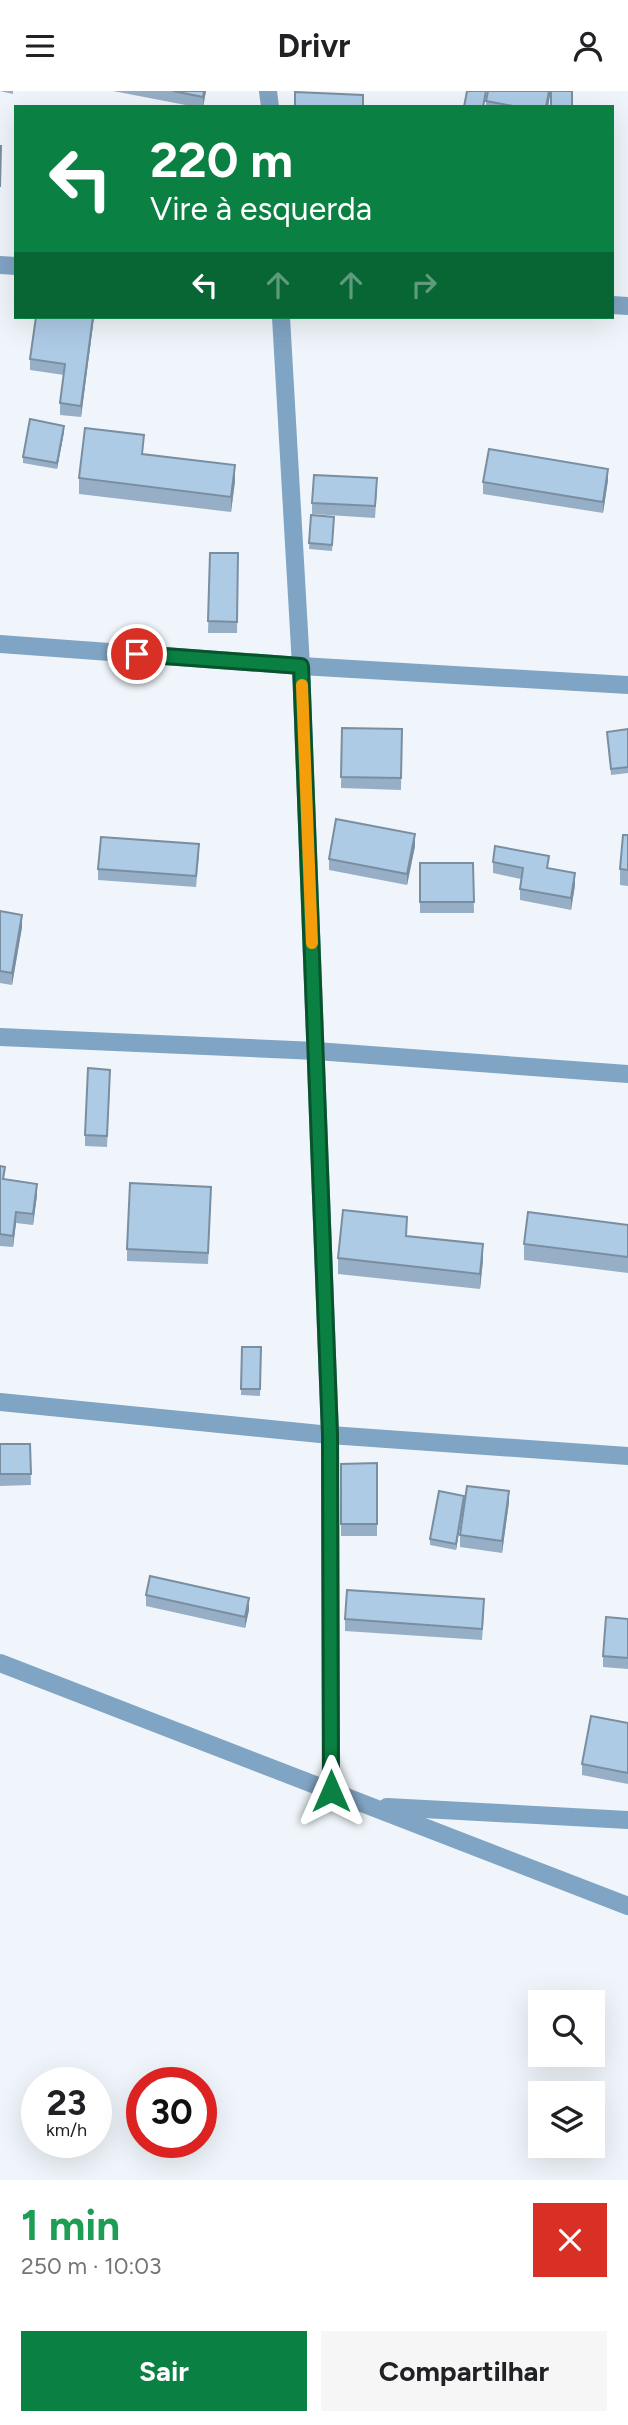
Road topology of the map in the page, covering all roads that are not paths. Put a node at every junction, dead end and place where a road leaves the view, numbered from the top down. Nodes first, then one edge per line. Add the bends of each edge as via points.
1 (281, 319) edge
2 (0, 644) edge
3 (301, 666) junction
4 (628, 685) edge
5 (0, 1037) edge
6 (316, 1052) junction
7 (628, 1074) edge
8 (0, 1402) edge
9 (330, 1435) junction
10 (628, 1456) edge
11 (0, 1663) edge
12 (331, 1791) junction
13 (370, 1806) junction
14 (628, 1820) edge
15 (628, 1906) edge

1 - 3 street
2 - 3 street
3 - 4 street
3 - 6 street
5 - 6 street
6 - 7 street
6 - 9 street
8 - 9 street
9 - 10 street
9 - 12 street
11 - 12 street
12 - 13 street
13 - 14 street
13 - 15 street

